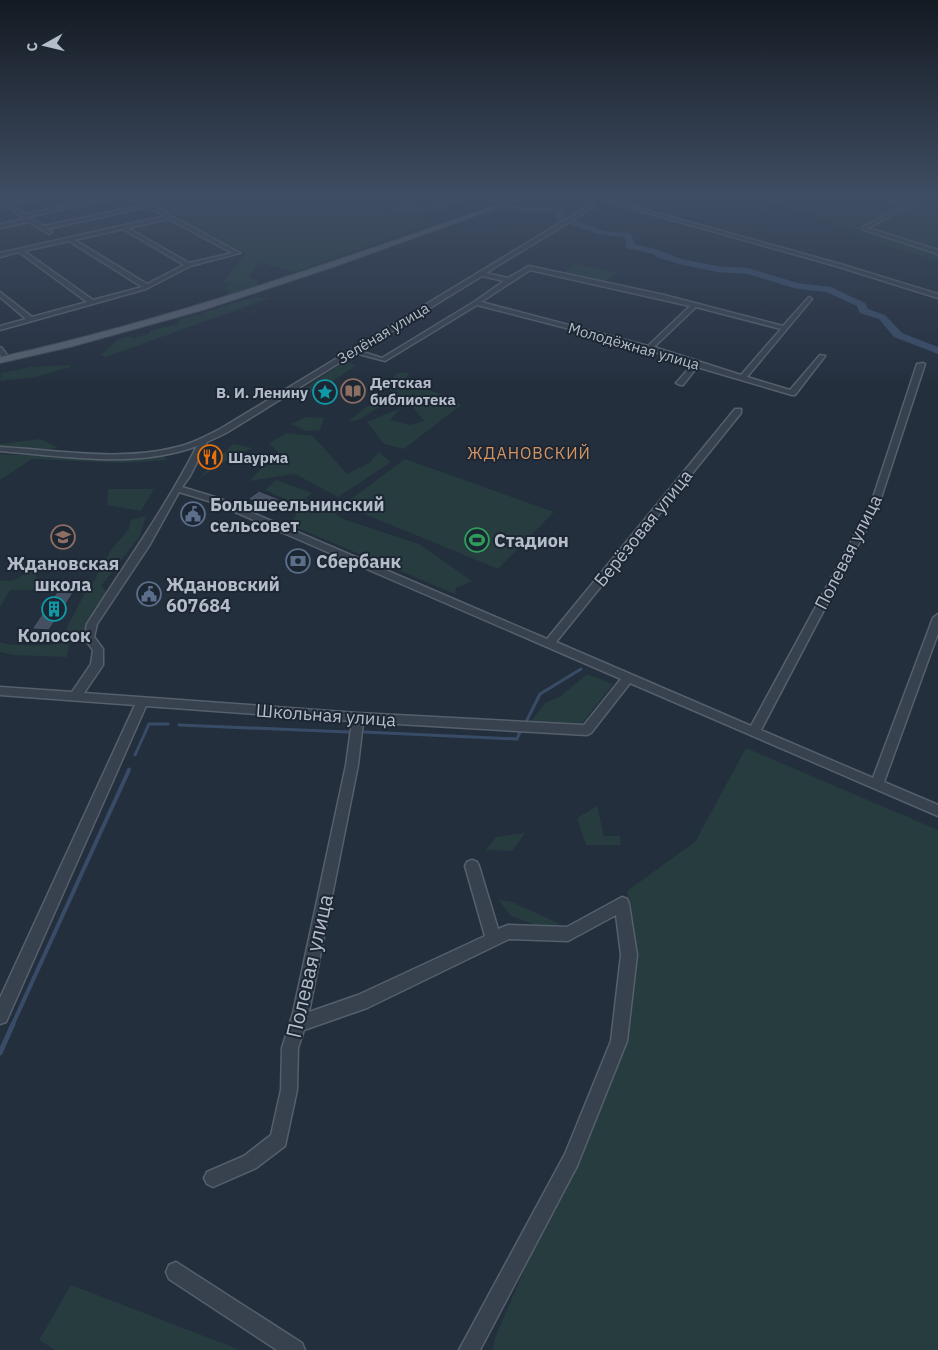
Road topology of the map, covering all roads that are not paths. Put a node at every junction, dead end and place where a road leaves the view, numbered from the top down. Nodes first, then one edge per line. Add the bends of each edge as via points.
1 (33, 260) edge
2 (104, 260) edge
3 (179, 260) edge
4 (207, 260) edge
5 (343, 260) edge
6 (504, 260) edge
7 (820, 260) edge
8 (188, 265) junction
9 (482, 274) junction
10 (509, 280) junction
11 (147, 287) junction
12 (0, 294) edge
13 (938, 296) edge
14 (809, 299) dead end
15 (93, 302) junction
16 (476, 303) junction
17 (694, 305) junction
18 (32, 320) junction
19 (0, 328) edge
20 (785, 328) junction
21 (650, 348) junction
22 (0, 349) edge
23 (354, 351) junction
24 (822, 356) dead end
25 (3, 359) edge
26 (696, 364) junction
27 (921, 364) dead end
28 (743, 378) junction
29 (680, 383) dead end
30 (738, 411) dead end
31 (204, 440) junction
32 (0, 449) edge
33 (177, 488) junction
34 (938, 618) edge
35 (549, 644) junction
36 (628, 678) junction
37 (0, 691) edge
38 (76, 695) junction
39 (142, 703) junction
40 (358, 717) junction
41 (754, 732) junction
42 (877, 785) junction
43 (938, 811) edge
44 (472, 866) dead end
45 (493, 938) junction
46 (0, 1016) edge
47 (298, 1024) junction
48 (213, 1178) dead end
49 (176, 1272) dead end
50 (295, 1350) edge
51 (468, 1350) edge

1 - 15 street
2 - 11 street
3 - 8 street
4 - 8 street
5 - 25 main road via 232,298 129,328
6 - 9 street, Зелёная улица
7 - 13 street
8 - 11 street
9 - 10 street
9 - 23 street, Зелёная улица
10 - 16 street
10 - 17 street via 529,268
11 - 15 street
12 - 18 street
14 - 20 street
15 - 18 street
16 - 21 street, Молодёжная улица
16 - 23 street via 383,360
17 - 20 street
17 - 21 street
18 - 19 street
20 - 28 street
21 - 26 street, Молодёжная улица
22 - 25 street
23 - 31 street, Зелёная улица
24 - 28 street, Молодёжная улица via 792,393
26 - 28 street, Молодёжная улица
26 - 29 street
27 - 41 street, Полевая улица via 874,507
30 - 35 street, Берёзовая улица
31 - 32 street, Зелёная улица via 179,449 137,455
31 - 33 street
33 - 35 street via 215,500
33 - 38 street via 144,546 92,624 89,638 98,649 97,665
34 - 42 street
35 - 36 street
36 - 40 street, Школьная улица via 587,730
36 - 41 street
37 - 38 street, Школьная улица
38 - 39 street, Школьная улица
39 - 40 street, Школьная улица
39 - 46 street
40 - 47 street, Полевая улица via 352,765
41 - 42 street
42 - 43 street
44 - 45 street
45 - 47 street via 361,1002
45 - 51 street via 508,932 568,934 622,904 629,955 619,1040 571,1160
47 - 48 street, Полевая улица via 290,1048 289,1090 278,1140 250,1162
49 - 50 street

